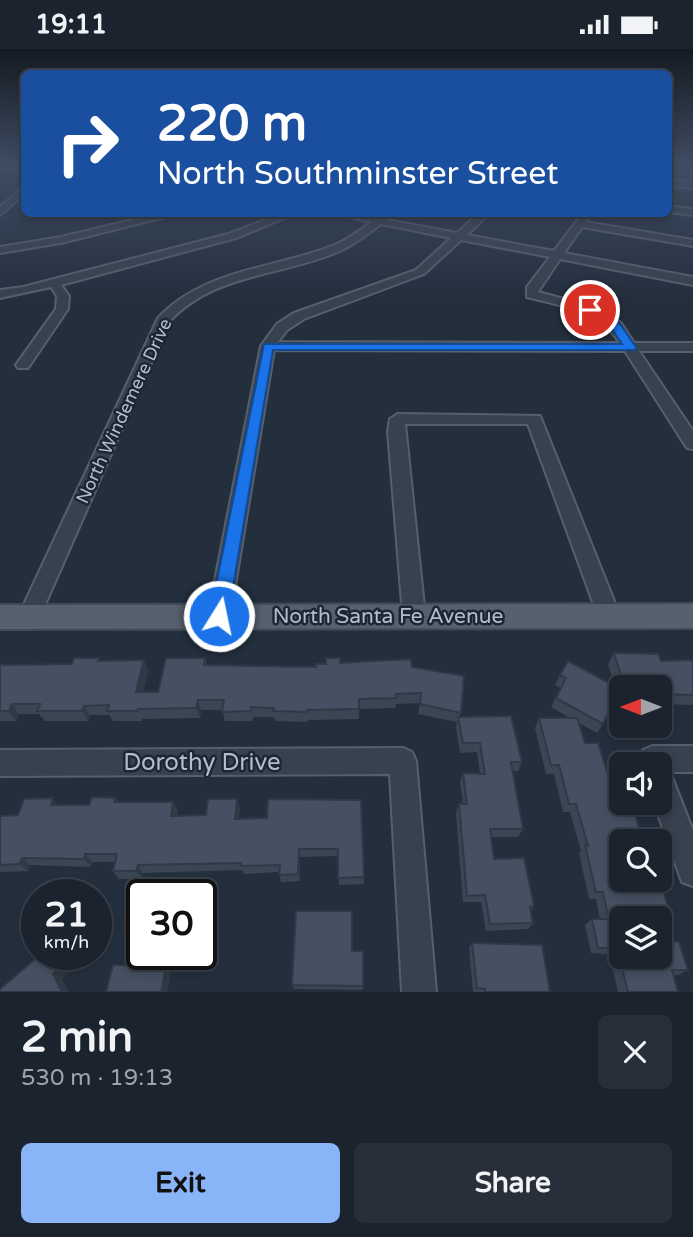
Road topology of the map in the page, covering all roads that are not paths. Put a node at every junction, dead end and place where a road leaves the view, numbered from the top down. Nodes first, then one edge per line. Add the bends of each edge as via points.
1 (672, 209) edge
2 (693, 212) edge
3 (149, 217) edge
4 (284, 217) edge
5 (384, 217) edge
6 (481, 217) edge
7 (584, 219) edge
8 (459, 237) junction
9 (693, 243) edge
10 (0, 250) edge
11 (557, 256) junction
12 (693, 281) edge
13 (54, 283) junction
14 (0, 294) edge
15 (268, 346) junction
16 (631, 347) junction
17 (693, 347) edge
18 (23, 365) dead end
19 (693, 444) edge
20 (219, 616) junction
21 (414, 616) junction
22 (609, 616) junction
23 (693, 616) edge
24 (0, 617) edge
25 (29, 617) junction
26 (693, 759) edge
27 (403, 761) joint
28 (0, 763) edge
29 (672, 764) edge
30 (672, 814) edge
31 (693, 871) edge
32 (419, 992) edge

1 - 2 street
3 - 10 street
4 - 13 street via 254,230
5 - 8 street
5 - 25 street, North Windemere Drive via 338,247 202,290 172,309
6 - 8 street
7 - 9 street
7 - 11 street
8 - 11 street
8 - 15 street via 420,272 299,316 282,327
11 - 12 street
11 - 16 street via 531,294 599,314
13 - 14 street
13 - 18 street via 63,296 62,309
15 - 16 street
15 - 20 street
16 - 17 street
16 - 19 street
20 - 21 main road, North Santa Fe Avenue
20 - 25 main road, North Santa Fe Avenue
21 - 22 main road, North Santa Fe Avenue
21 - 22 street via 398,419 534,419
22 - 23 main road, North Santa Fe Avenue
24 - 25 main road, North Santa Fe Avenue
26 - 29 street
27 - 28 street, Dorothy Drive
27 - 32 street
30 - 31 street

